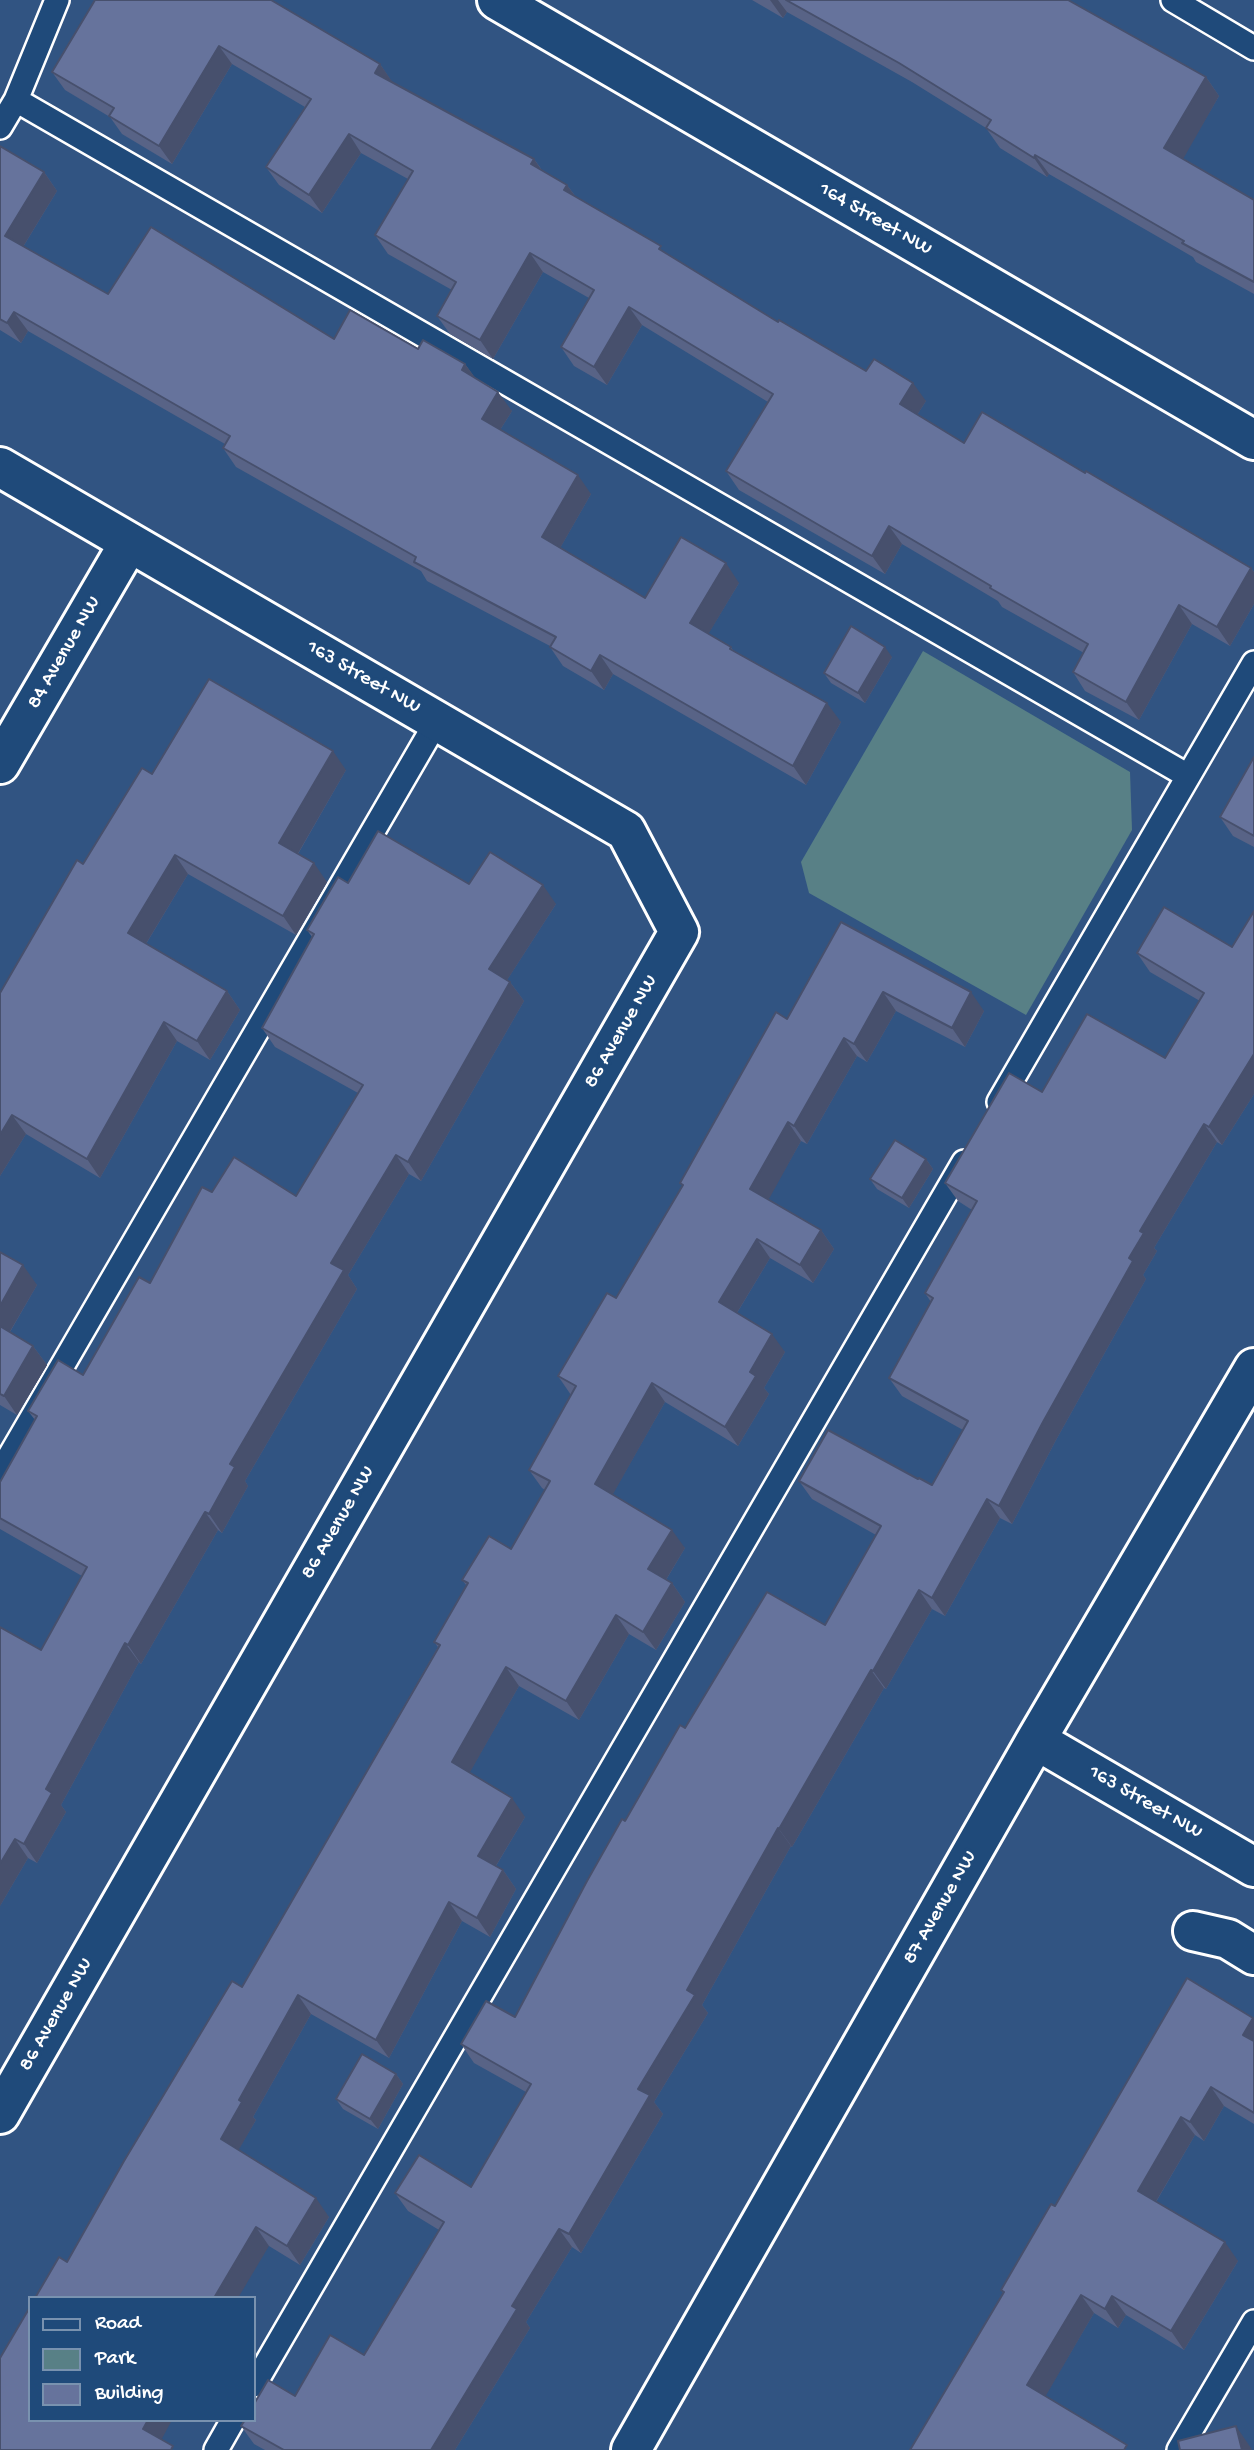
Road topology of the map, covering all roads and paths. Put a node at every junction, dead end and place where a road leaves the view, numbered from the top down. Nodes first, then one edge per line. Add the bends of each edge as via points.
1 (57, 0) edge
2 (497, 0) edge
3 (1173, 0) edge
4 (1254, 48) edge
5 (16, 100) junction
6 (0, 127) edge
7 (1254, 440) edge
8 (0, 467) edge
9 (129, 543) junction
10 (1254, 663) edge
11 (437, 721) junction
12 (0, 764) edge
13 (1188, 776) junction
14 (679, 932) joint
15 (992, 1115) edge
16 (978, 1139) edge
17 (1254, 1368) edge
18 (0, 1473) edge
19 (1036, 1740) junction
20 (1254, 1867) edge
21 (1193, 1931) dead end
22 (1254, 1955) edge
23 (0, 2114) edge
24 (1254, 2322) edge
25 (1247, 2350) edge
26 (256, 2382) edge
27 (232, 2422) edge
28 (216, 2450) edge
29 (631, 2450) edge
30 (1179, 2450) edge

1 - 5 lane
2 - 7 street, 164 Street NW
3 - 4 lane
5 - 6 lane
5 - 13 lane
8 - 9 street, 163 Street NW
9 - 11 street, 163 Street NW
9 - 12 street, 84 Avenue NW
10 - 13 lane
11 - 14 street, 163 Street NW via 626,831
11 - 18 lane
13 - 15 lane
14 - 23 street, 86 Avenue NW
16 - 26 lane
17 - 19 street, 87 Avenue NW
19 - 20 street, 163 Street NW
19 - 29 street, 87 Avenue NW
21 - 22 street via 1228,1939
24 - 25 lane
25 - 30 lane
27 - 28 lane

